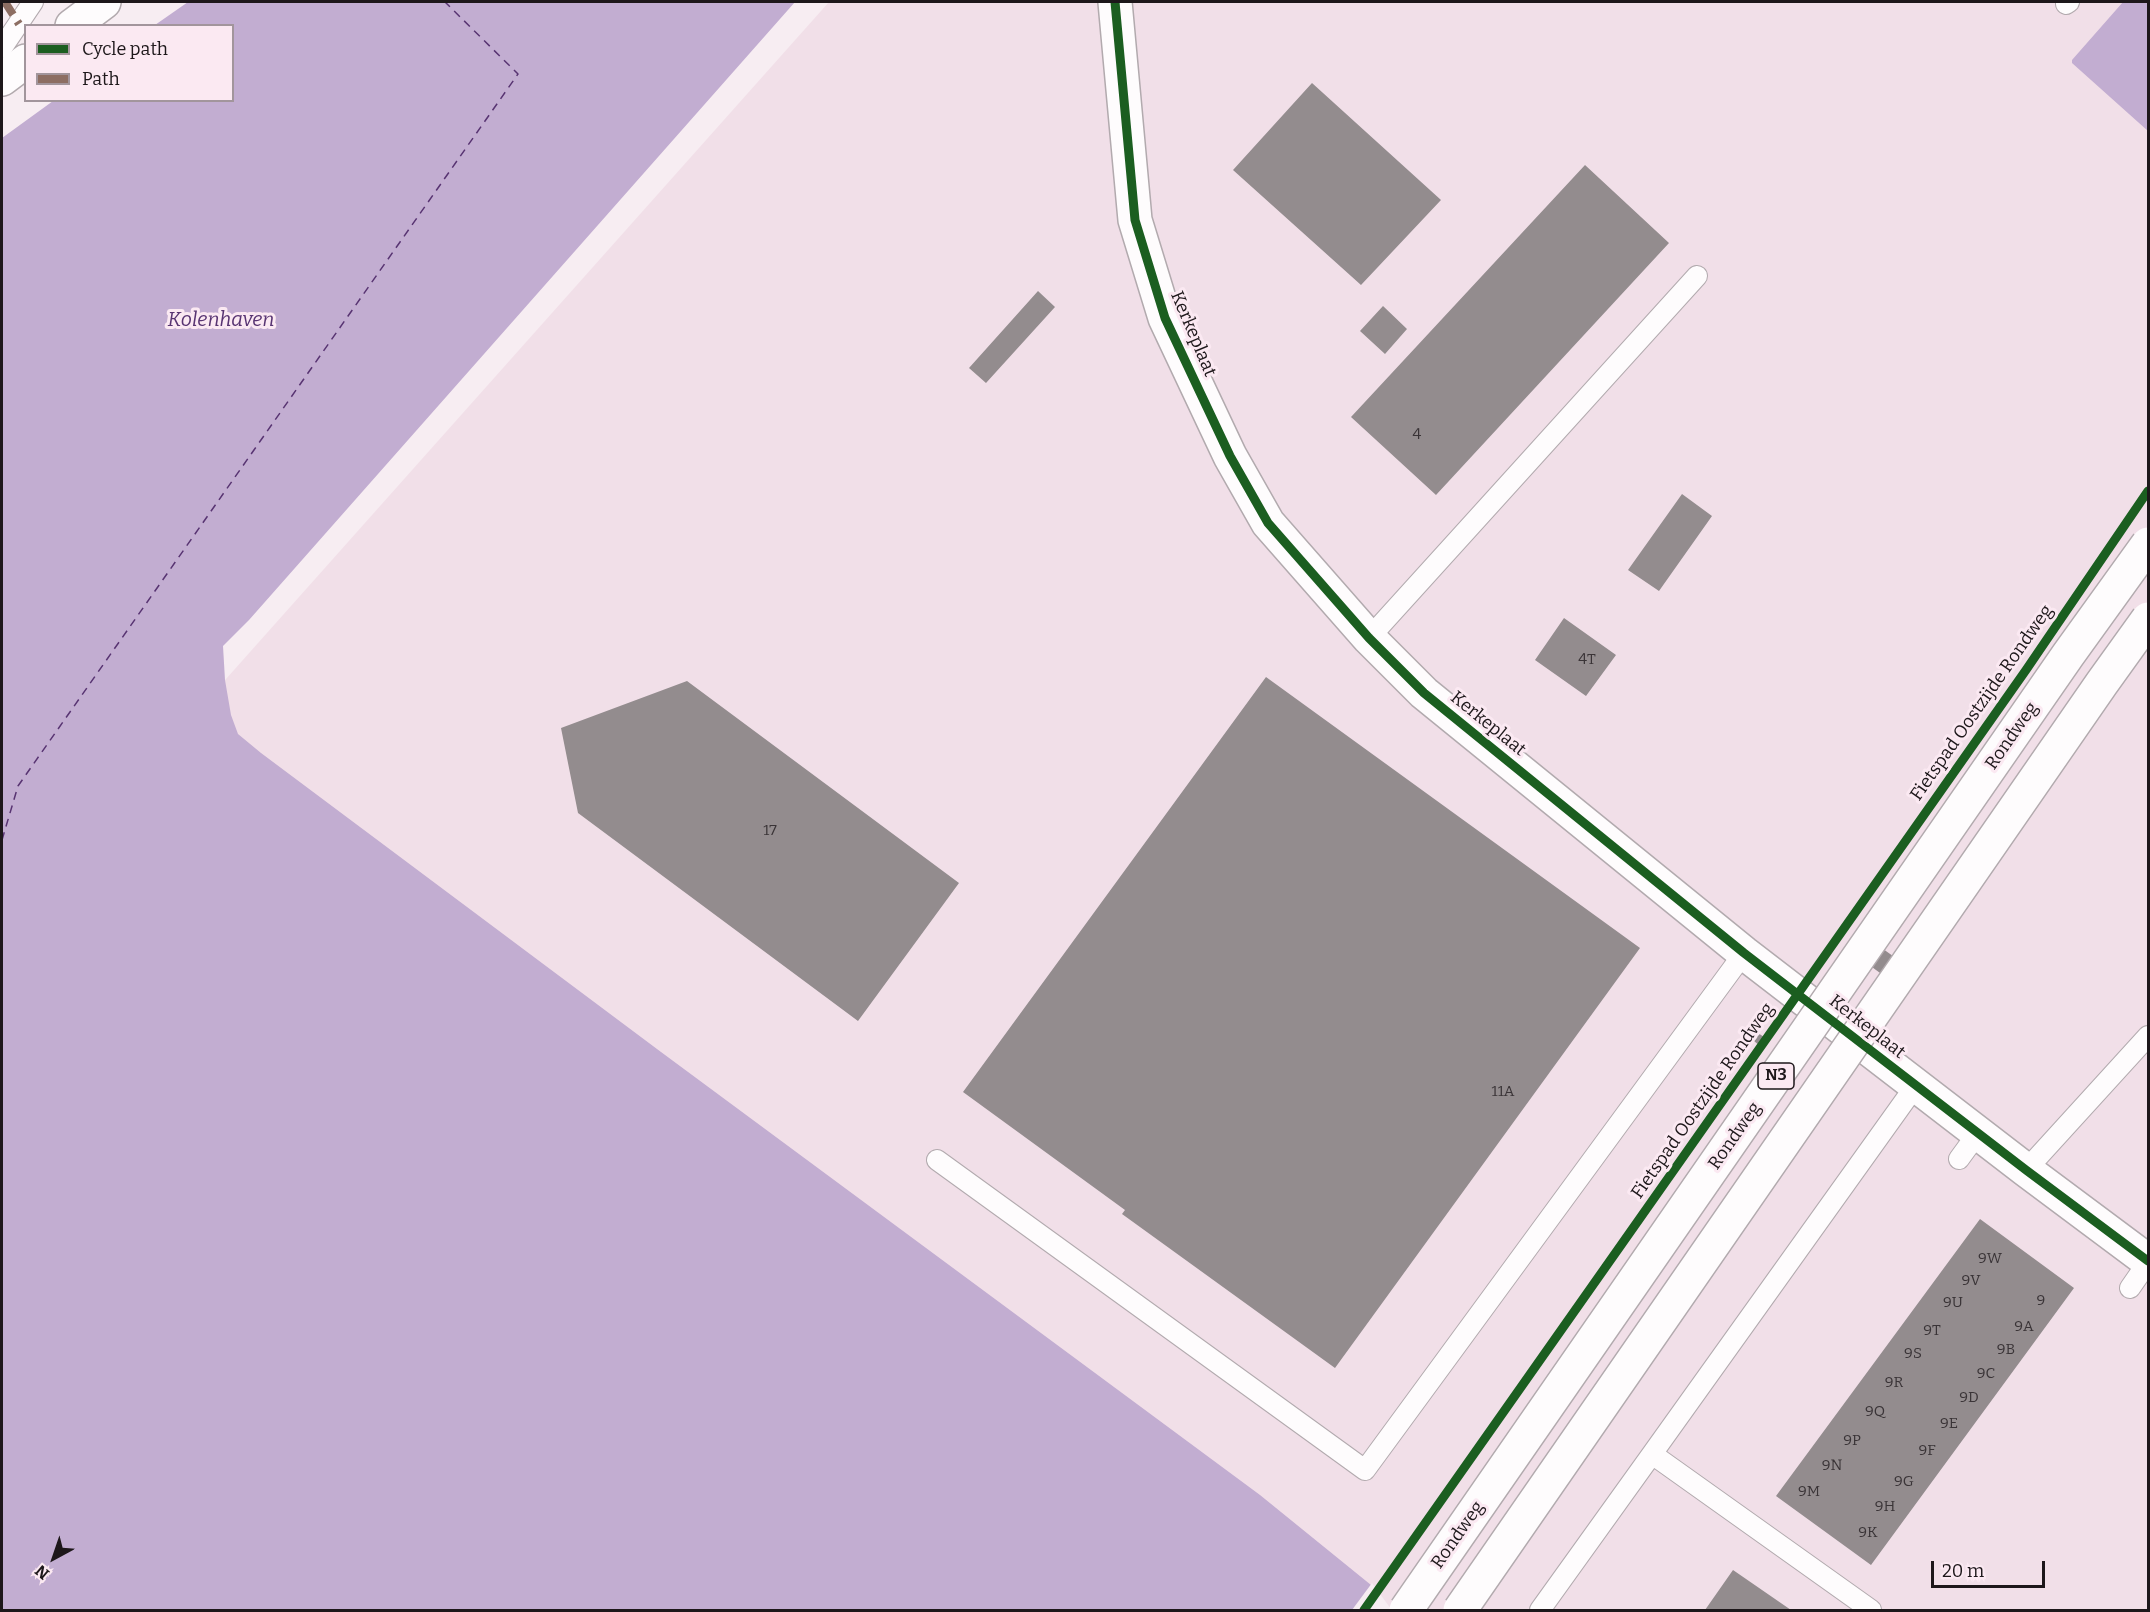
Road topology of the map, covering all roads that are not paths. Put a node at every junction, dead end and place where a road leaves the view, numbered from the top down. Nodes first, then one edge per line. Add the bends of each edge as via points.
1 (33, 2) edge
2 (104, 2) edge
3 (1115, 2) edge
4 (75, 24) edge
5 (2, 48) edge
6 (24, 62) edge
7 (2, 79) edge
8 (1696, 276) dead end
9 (2148, 544) edge
10 (2148, 619) edge
11 (1369, 638) junction
12 (1744, 953) junction
13 (2148, 1036) edge
14 (1916, 1085) junction
15 (1978, 1133) junction
16 (1959, 1159) dead end
17 (937, 1160) dead end
18 (2026, 1170) junction
19 (2148, 1262) edge
20 (2130, 1288) dead end
21 (1652, 1454) junction
22 (1406, 1611) edge
23 (1460, 1611) edge
24 (1540, 1611) edge
25 (1871, 1611) edge

1 - 5 lane
2 - 4 main road
3 - 11 main road, Kerkeplaat via 1135,220 1165,318 1230,456 1268,523
6 - 7 main road
8 - 11 lane
9 - 22 main road, Rondweg / N3, bridge
10 - 23 main road, N3, bridge
11 - 12 main road, Kerkeplaat via 1424,693
12 - 14 main road, Kerkeplaat
12 - 17 lane via 1365,1470
13 - 18 lane
14 - 15 main road, Kerkeplaat
14 - 21 lane
15 - 16 lane
15 - 18 main road, Kerkeplaat
18 - 19 main road, Kerkeplaat
19 - 20 lane
21 - 24 lane
21 - 25 lane

